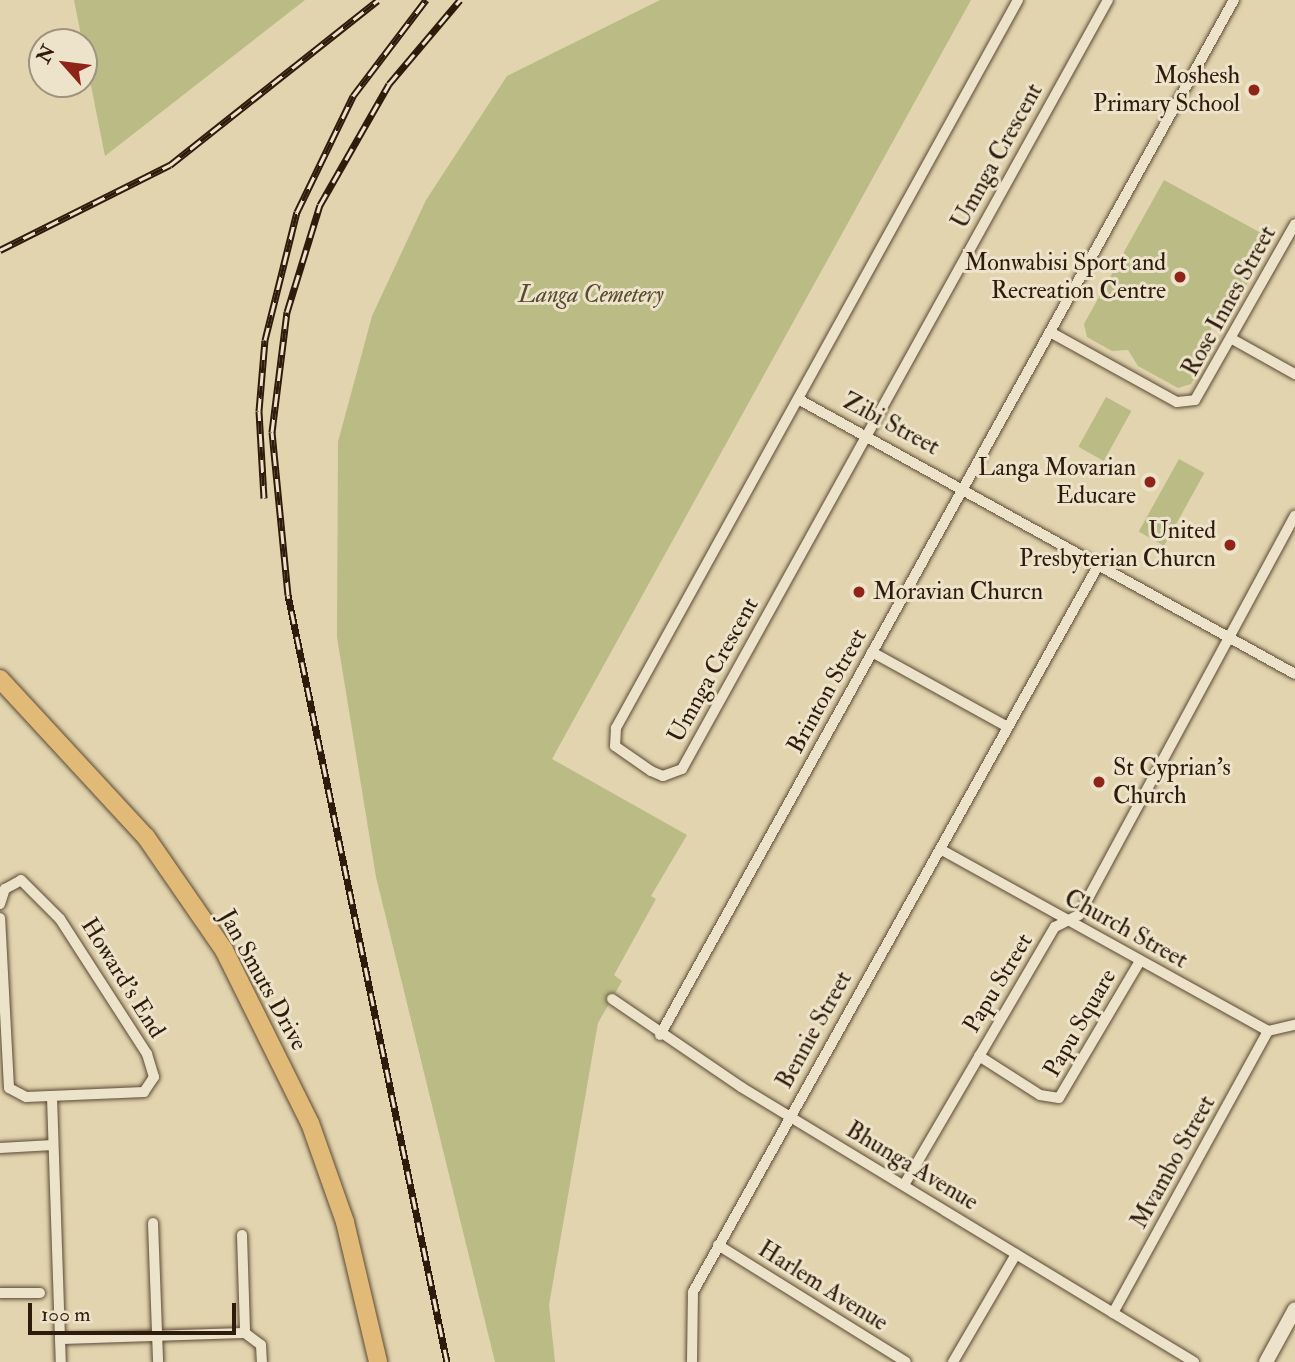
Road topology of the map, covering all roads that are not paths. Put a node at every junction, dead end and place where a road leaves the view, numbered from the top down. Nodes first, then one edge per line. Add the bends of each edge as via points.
1 (1018, 0) edge
2 (1108, 0) edge
3 (1234, 0) edge
4 (1294, 228) edge
5 (1050, 332) junction
6 (1231, 339) junction
7 (1295, 374) edge
8 (798, 399) junction
9 (867, 435) junction
10 (962, 490) junction
11 (1295, 516) edge
12 (1099, 564) junction
13 (1230, 637) junction
14 (872, 652) junction
15 (1295, 674) edge
16 (0, 679) edge
17 (1008, 727) junction
18 (940, 849) junction
19 (0, 904) edge
20 (0, 918) edge
21 (1068, 920) junction
22 (1140, 961) junction
23 (612, 999) dead end
24 (1295, 1024) edge
25 (1268, 1031) junction
26 (660, 1035) junction
27 (979, 1056) junction
28 (52, 1097) junction
29 (790, 1116) junction
30 (53, 1145) junction
31 (0, 1148) edge
32 (904, 1185) junction
33 (153, 1223) dead end
34 (242, 1235) dead end
35 (718, 1245) junction
36 (1016, 1254) junction
37 (0, 1293) edge
38 (40, 1293) dead end
39 (1295, 1309) edge
40 (1113, 1313) junction
41 (245, 1333) junction
42 (157, 1336) junction
43 (60, 1339) junction
44 (61, 1362) edge
45 (158, 1362) edge
46 (262, 1362) edge
47 (377, 1362) edge
48 (692, 1362) edge
49 (906, 1362) edge
50 (953, 1362) edge
51 (1194, 1362) edge
52 (1266, 1362) edge

1 - 8 street, Umnga Crescent
2 - 9 street, Umnga Crescent
3 - 5 street, Brinton Street
4 - 6 street, Rose Innes Street
5 - 6 street, Rose Innes Street via 1183,403 1200,396
5 - 10 street, Brinton Street
6 - 7 street
8 - 9 street, Zibi Street
8 - 9 street, Umnga Crescent via 616,728 615,746 651,771 663,776 682,769
9 - 10 street, Zibi Street
10 - 12 street, Zibi Street
10 - 14 street, Brinton Street
11 - 13 street, Papu Street
12 - 13 street, Zibi Street
12 - 17 street, Bennie Street
13 - 15 street, Zibi Street
13 - 21 street, Papu Street via 1079,915
14 - 17 street
14 - 26 street, Brinton Street
16 - 47 main road, Jan Smuts Drive via 146,837 224,950 310,1123 345,1222
17 - 18 street, Bennie Street
18 - 21 street, Church Street
18 - 29 street, Bennie Street
19 - 28 street, Howard's End via 12,882 38,890 108,988 152,1068 144,1092
20 - 28 street, Howard's End via 6,1081 19,1095
21 - 22 street, Church Street
21 - 27 street, Papu Street via 1055,927
22 - 25 street, Church Street
22 - 27 street, Papu Square via 1059,1098 1040,1095
23 - 26 street, Bhunga Avenue
24 - 25 street
25 - 40 street, Mvambo Street
26 - 29 street, Bhunga Avenue
27 - 32 street, Papu Street
28 - 30 street
29 - 32 street, Bhunga Avenue
29 - 35 street, Bennie Street
30 - 31 street
30 - 43 street
32 - 36 street, Bhunga Avenue
33 - 42 street
34 - 41 street
35 - 48 street, Bennie Street via 688,1302
35 - 49 street, Harlem Avenue
36 - 40 street, Bhunga Avenue
36 - 50 street
37 - 38 street
39 - 52 street
40 - 51 street, Bhunga Avenue
41 - 42 street
41 - 46 street via 261,1345
42 - 43 street
42 - 45 street
43 - 44 street

